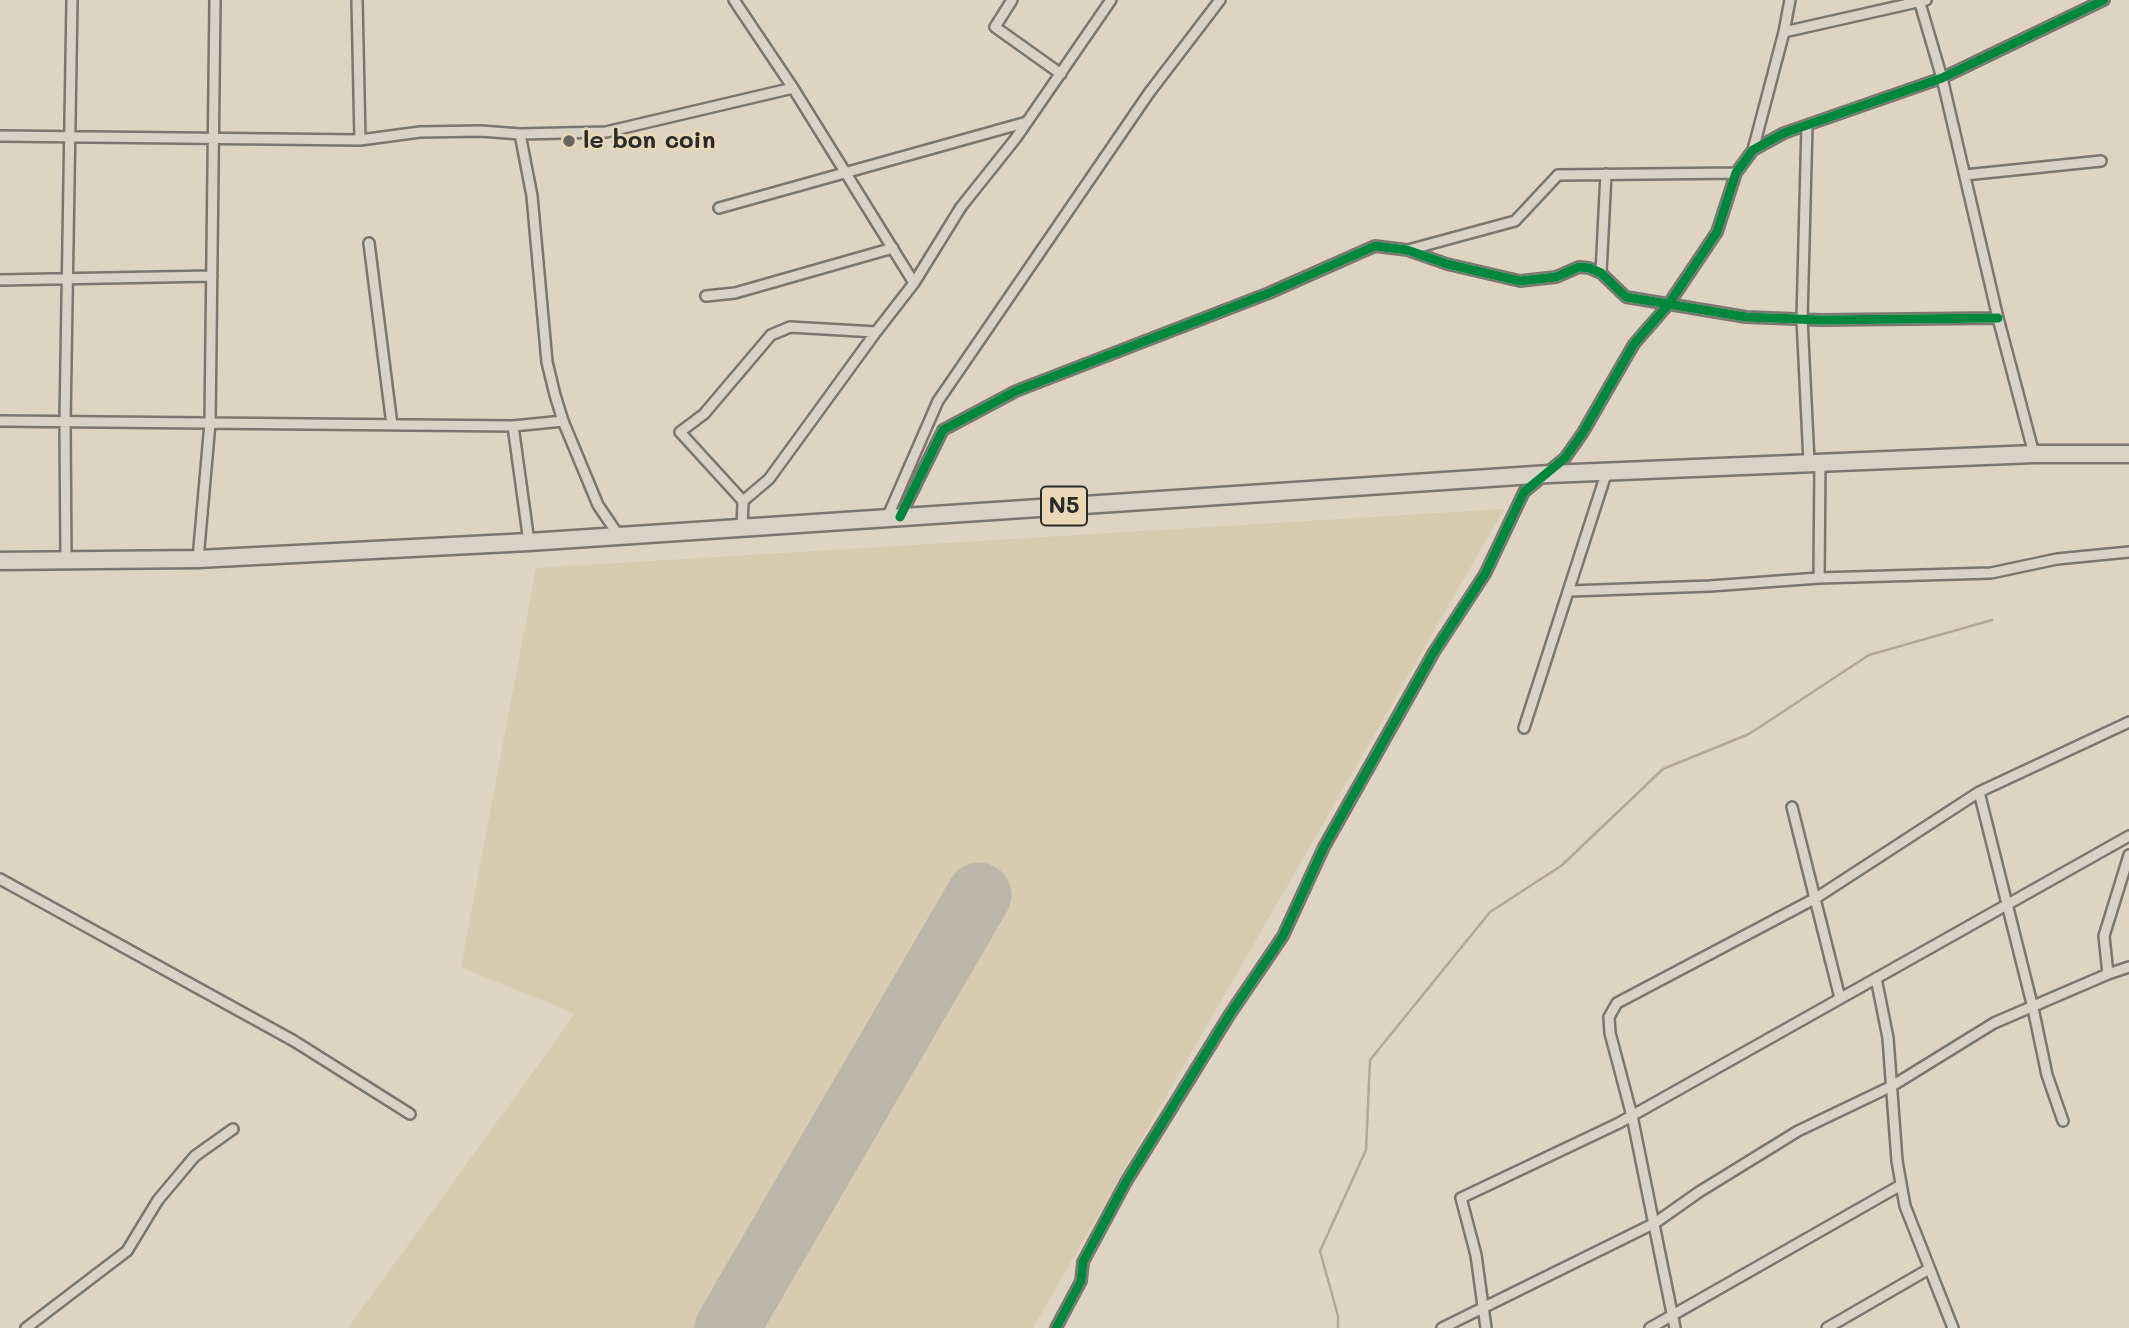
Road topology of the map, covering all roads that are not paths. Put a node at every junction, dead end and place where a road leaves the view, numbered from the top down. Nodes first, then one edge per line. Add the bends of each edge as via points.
1 (72, 0) edge
2 (215, 0) edge
3 (357, 0) edge
4 (734, 0) edge
5 (1012, 0) edge
6 (1111, 0) edge
7 (1220, 0) edge
8 (1790, 0) edge
9 (1922, 0) edge
10 (2104, 0) edge
11 (1784, 32) junction
12 (1060, 74) junction
13 (1942, 78) junction
14 (793, 88) junction
15 (1027, 122) junction
16 (1807, 125) junction
17 (520, 134) junction
18 (0, 135) edge
19 (70, 136) junction
20 (213, 138) junction
21 (360, 140) junction
22 (1753, 150) junction
23 (2101, 160) dead end
24 (846, 173) junction
25 (1736, 173) junction
26 (1606, 174) junction
27 (1965, 175) junction
28 (719, 208) dead end
29 (369, 243) dead end
30 (893, 248) junction
31 (1408, 250) junction
32 (1601, 273) junction
33 (212, 276) junction
34 (68, 279) junction
35 (0, 280) edge
36 (914, 283) junction
37 (706, 296) dead end
38 (1668, 306) junction
39 (1998, 318) junction
40 (1802, 319) junction
41 (876, 332) junction
42 (0, 421) edge
43 (563, 421) junction
44 (65, 422) junction
45 (210, 423) junction
46 (392, 425) junction
47 (513, 426) junction
48 (2034, 454) junction
49 (2129, 454) edge
50 (1815, 462) junction
51 (1607, 471) junction
52 (1549, 474) junction
53 (743, 502) junction
54 (894, 518) junction
55 (742, 528) junction
56 (619, 536) junction
57 (530, 542) junction
58 (2129, 552) edge
59 (198, 559) junction
60 (66, 560) junction
61 (0, 561) edge
62 (1819, 578) junction
63 (1570, 591) junction
64 (2129, 722) edge
65 (1524, 728) dead end
66 (1979, 792) junction
67 (1792, 807) dead end
68 (2129, 836) edge
69 (2129, 856) edge
70 (0, 879) edge
71 (1816, 898) junction
72 (2006, 905) junction
73 (2129, 967) edge
74 (2108, 974) junction
75 (1876, 978) junction
76 (1840, 998) junction
77 (2033, 1007) junction
78 (1892, 1086) junction
79 (410, 1114) dead end
80 (1632, 1116) junction
81 (2063, 1121) dead end
82 (233, 1129) dead end
83 (1901, 1185) junction
84 (1655, 1223) junction
85 (1930, 1269) junction
86 (1482, 1309) junction
87 (1673, 1316) junction
88 (26, 1328) edge
89 (1056, 1328) edge
90 (1441, 1328) edge
91 (1486, 1328) edge
92 (1650, 1328) edge
93 (1675, 1328) edge
94 (1827, 1328) edge
95 (1953, 1328) edge

1 - 19 street
2 - 20 street
3 - 21 street
4 - 14 street
5 - 12 street via 995,27
6 - 12 street
7 - 54 street via 1150,93 938,401
8 - 11 street
9 - 11 street
9 - 13 street
10 - 13 street
11 - 22 street
12 - 15 street
13 - 16 street
13 - 27 street
14 - 17 street via 606,132
14 - 24 street
15 - 24 street
15 - 36 street via 961,207
16 - 22 street
16 - 40 street
17 - 21 street via 420,132
17 - 43 street via 537,232 547,362
18 - 19 street
19 - 20 street
19 - 34 street
20 - 21 street
20 - 33 street
22 - 25 street
23 - 27 street
24 - 28 street
24 - 30 street
25 - 26 street
25 - 38 street via 1717,232
26 - 31 street via 1558,175 1515,221
26 - 32 street
27 - 39 street
29 - 46 street
30 - 36 street
30 - 37 street via 736,293
31 - 32 street via 1520,281 1556,277 1578,267
31 - 54 street via 1375,246 1269,293 1016,391 943,430
32 - 38 street via 1626,297
33 - 34 street
33 - 45 street
34 - 35 street
34 - 44 street
36 - 41 street
38 - 40 street
38 - 52 street via 1634,344 1582,434
39 - 40 street
39 - 48 street
40 - 50 street
41 - 53 street via 769,479
41 - 53 street via 790,327 771,335 704,414 680,432
42 - 44 street
43 - 47 street
43 - 56 street via 598,505
44 - 45 street
44 - 60 street
45 - 46 street
45 - 59 street
46 - 47 street
47 - 57 street
48 - 49 highway, N5
48 - 50 highway, N5
50 - 51 highway, N5
50 - 62 street
51 - 52 highway, N5
51 - 63 street
52 - 54 highway, N5
52 - 89 street via 1524,492 1485,574 1434,652 1324,847 1283,936 1126,1181 1083,1262 1081,1281
53 - 55 street
54 - 55 highway, N5
55 - 56 highway, N5
56 - 57 highway, N5
57 - 59 highway, N5
58 - 62 street via 2057,559 1991,573
59 - 60 highway, N5
60 - 61 highway, N5
62 - 63 street
63 - 65 street
64 - 66 street
66 - 71 street
66 - 72 street
67 - 71 street
68 - 72 street
69 - 74 street via 2104,936
70 - 79 street via 295,1041
71 - 76 street
71 - 80 street via 1616,1003 1609,1017 1610,1033
72 - 75 street
72 - 77 street
73 - 74 street
74 - 77 street
75 - 76 street
75 - 78 street
76 - 80 street
77 - 78 street via 1994,1023
77 - 81 street via 2047,1075
78 - 83 street
78 - 84 street via 1798,1131
80 - 84 street
80 - 86 street via 1461,1198 1476,1255
82 - 88 street via 195,1156 158,1200 127,1251
83 - 85 street
83 - 87 street
84 - 86 street
84 - 87 street
85 - 94 street
85 - 95 street
86 - 90 street
86 - 91 street
87 - 92 street
87 - 93 street

